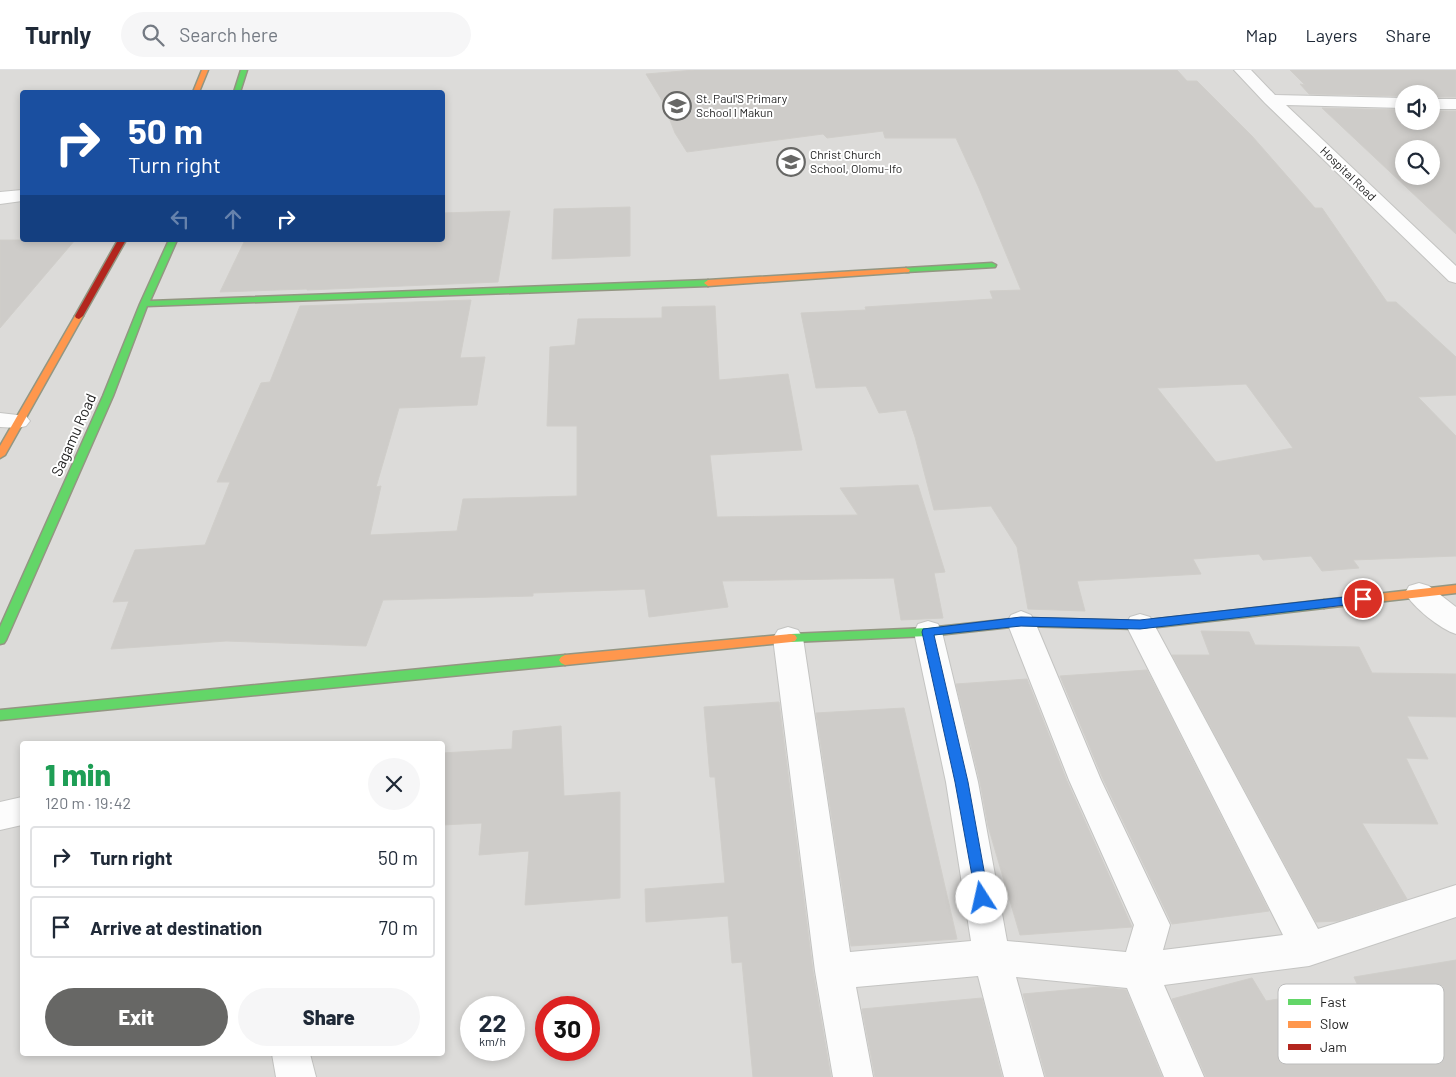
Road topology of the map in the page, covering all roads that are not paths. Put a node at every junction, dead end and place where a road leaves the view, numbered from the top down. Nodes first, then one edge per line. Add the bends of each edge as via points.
1 (205, 70) edge
2 (244, 70) edge
3 (1242, 70) edge
4 (197, 90) edge
5 (238, 90) edge
6 (1271, 100) junction
7 (1395, 103) edge
8 (1440, 104) edge
9 (1456, 104) edge
10 (20, 196) edge
11 (0, 198) edge
12 (121, 242) edge
13 (172, 242) edge
14 (992, 265) dead end
15 (1456, 276) edge
16 (144, 304) junction
17 (9, 421) edge
18 (0, 456) edge
19 (1456, 589) edge
20 (1419, 593) junction
21 (1021, 622) junction
22 (1456, 623) edge
23 (1140, 625) junction
24 (928, 632) junction
25 (788, 638) junction
26 (0, 640) edge
27 (0, 715) edge
28 (20, 811) edge
29 (0, 816) edge
30 (1456, 900) edge
31 (1309, 949) junction
32 (992, 957) junction
33 (834, 970) junction
34 (1139, 971) junction
35 (291, 1056) edge
36 (296, 1077) edge
37 (853, 1077) edge
38 (1024, 1077) edge
39 (1184, 1077) edge

1 - 4 main road
2 - 5 main road
3 - 6 street, Hospital Road
6 - 7 street
6 - 15 street, Hospital Road
8 - 9 street
10 - 11 street
12 - 17 main road via 85,308
13 - 16 main road, Sagamu Road
14 - 16 main road via 656,286
16 - 26 main road, Sagamu Road via 108,396
17 - 18 main road
19 - 20 main road
20 - 22 street
20 - 23 main road
21 - 23 main road
21 - 24 main road
21 - 34 street via 1085,780 1152,925
23 - 31 street
24 - 25 main road
24 - 32 street via 962,782
25 - 27 main road
25 - 33 street
28 - 29 street
30 - 31 street
31 - 34 street
32 - 33 street
32 - 34 street
32 - 38 street
33 - 37 street
34 - 39 street
35 - 36 street

